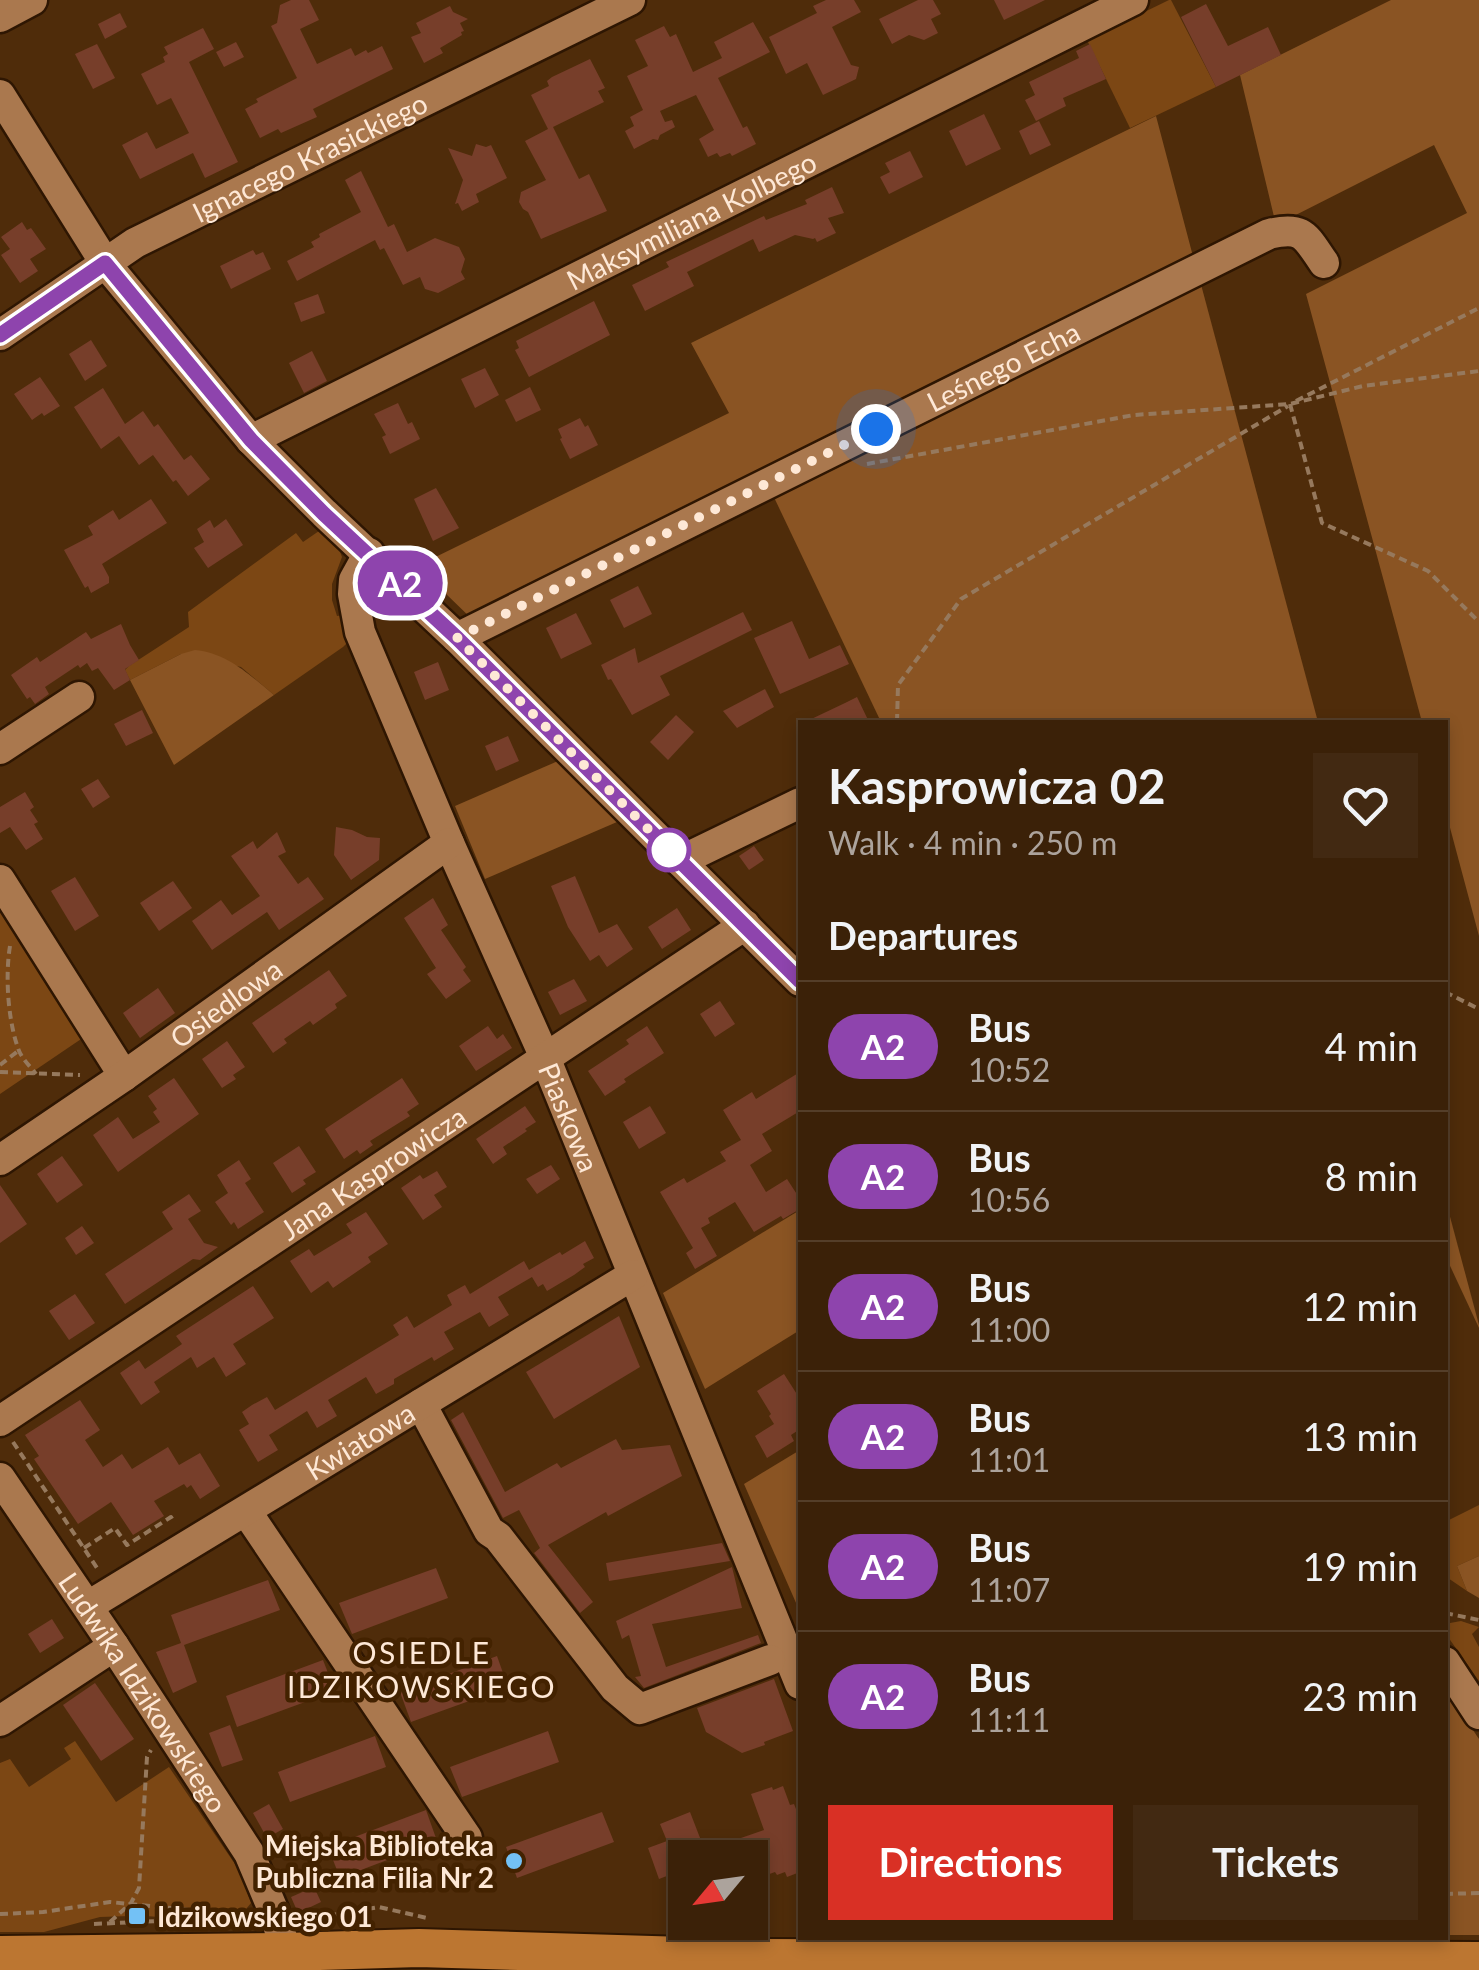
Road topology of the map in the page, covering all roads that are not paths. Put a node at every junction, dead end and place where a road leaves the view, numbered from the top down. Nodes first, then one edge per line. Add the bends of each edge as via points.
1 (32, 0) edge
2 (630, 0) edge
3 (1133, 0) edge
4 (0, 17) edge
5 (0, 95) edge
6 (105, 263) junction
7 (1324, 263) dead end
8 (0, 335) edge
9 (251, 440) junction
10 (369, 553) junction
11 (457, 638) junction
12 (79, 697) dead end
13 (0, 750) edge
14 (798, 803) edge
15 (449, 843) junction
16 (680, 861) junction
17 (0, 880) edge
18 (745, 925) junction
19 (798, 979) edge
20 (546, 1060) junction
21 (124, 1076) junction
22 (0, 1160) edge
23 (633, 1275) junction
24 (421, 1404) junction
25 (0, 1420) edge
26 (0, 1478) edge
27 (246, 1511) junction
28 (88, 1606) junction
29 (114, 1646) junction
30 (770, 1660) dead end
31 (1448, 1667) edge
32 (798, 1679) edge
33 (1479, 1714) edge
34 (0, 1721) edge
35 (467, 1838) dead end
36 (0, 1955) edge
37 (914, 1956) edge
38 (290, 1961) edge
39 (1479, 1961) edge

1 - 4 street
2 - 6 street, Ignacego Krasickiego
3 - 9 street, Maksymiliana Kolbego
5 - 6 street
6 - 8 street, Ignacego Krasickiego
6 - 9 street
7 - 11 street, Leśnego Echa via 1298,232 1269,234
9 - 10 street
10 - 11 street
10 - 15 street, Piaskowa via 354,580 360,632
11 - 16 street
12 - 13 street
14 - 16 street
15 - 20 street, Piaskowa
15 - 21 street, Osiedlowa
16 - 18 street
17 - 21 street
18 - 19 street
18 - 20 street, Jana Kasprowicza
20 - 23 street, Piaskowa
20 - 25 street, Jana Kasprowicza
21 - 22 street, Osiedlowa
23 - 24 street, Kwiatowa
23 - 32 street, Piaskowa
24 - 27 street, Kwiatowa
24 - 30 street via 489,1531 615,1688 640,1709
26 - 28 street, Ludwika Idzikowskiego
27 - 28 street, Kwiatowa
27 - 35 street
28 - 29 street, Ludwika Idzikowskiego
29 - 34 street
29 - 38 street, Ludwika Idzikowskiego via 249,1853
31 - 33 street
36 - 38 main road
37 - 38 main road via 418,1948
37 - 39 main road

